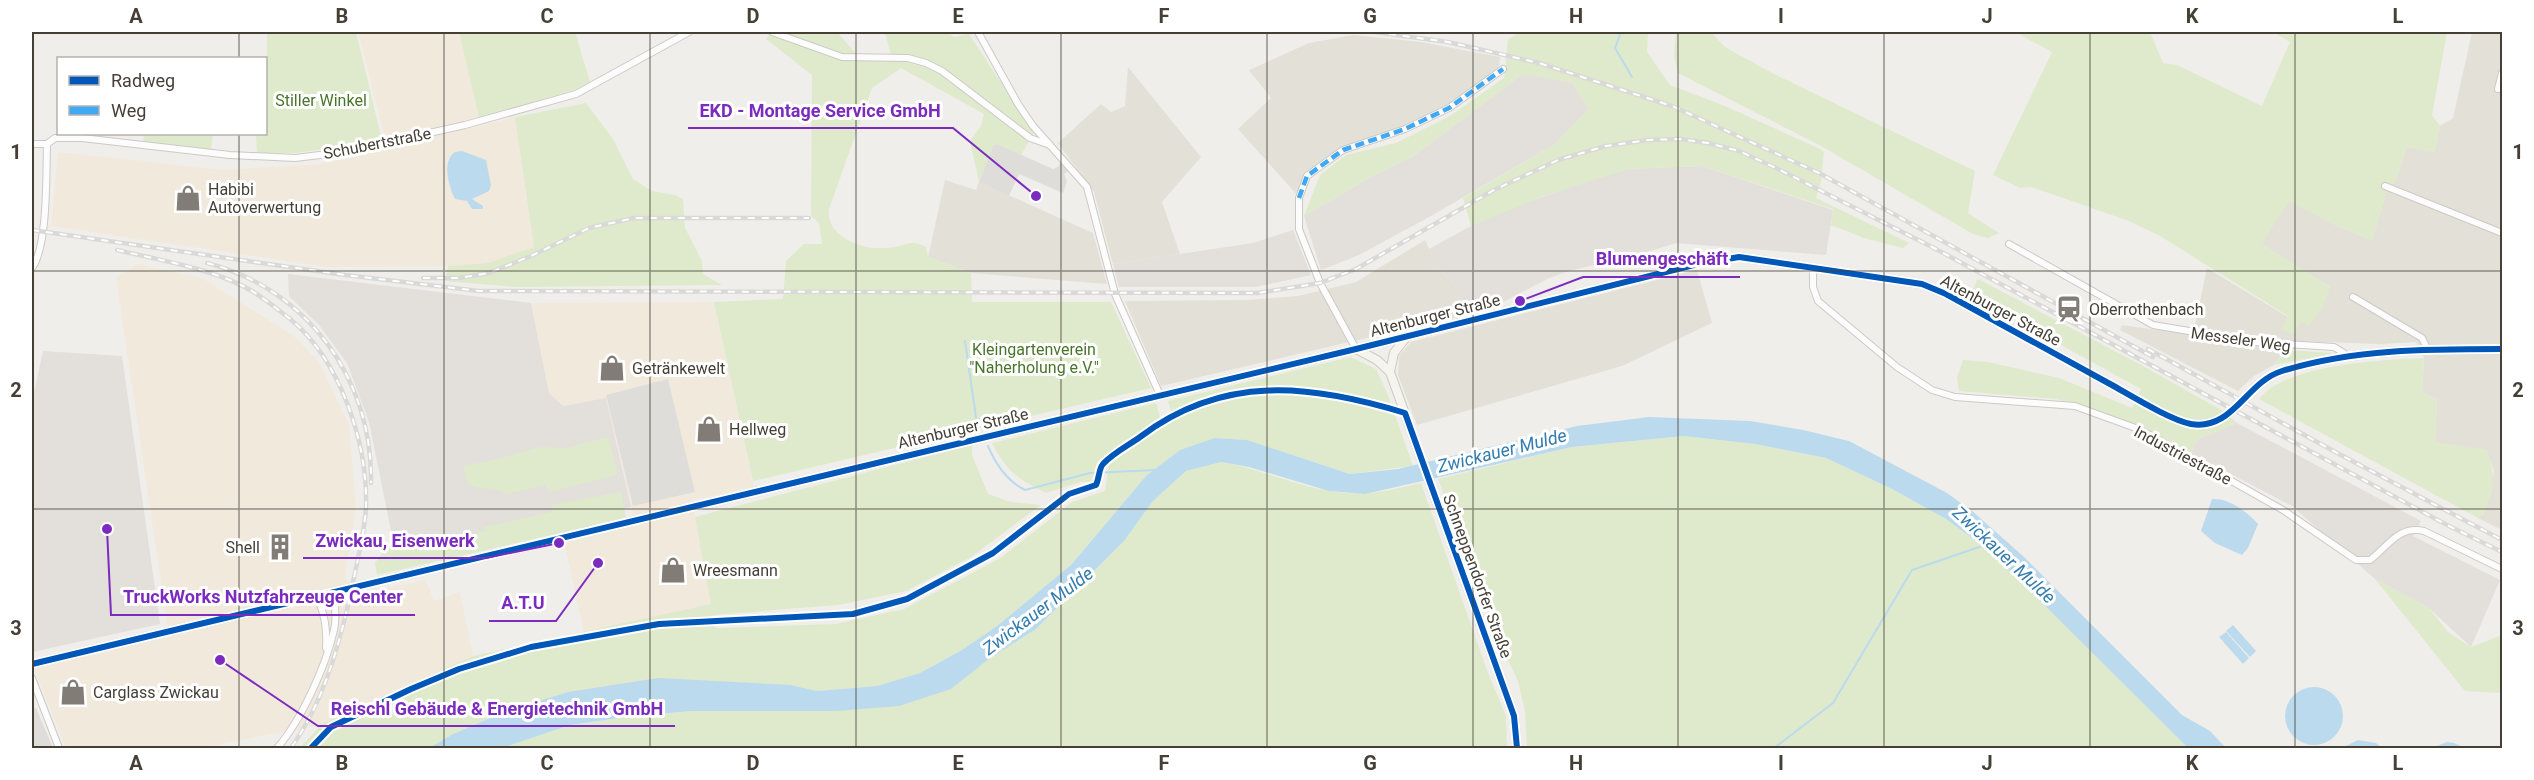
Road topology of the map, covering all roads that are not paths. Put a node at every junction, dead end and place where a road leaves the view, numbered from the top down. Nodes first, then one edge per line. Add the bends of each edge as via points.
1 (689, 32) edge
2 (772, 32) edge
3 (978, 32) edge
4 (1503, 69) dead end
5 (2502, 73) edge
6 (2498, 89) dead end
7 (32, 144) edge
8 (47, 144) junction
9 (1051, 145) junction
10 (2385, 186) dead end
11 (2502, 233) edge
12 (2009, 244) dead end
13 (32, 268) edge
14 (1813, 268) junction
15 (2353, 297) dead end
16 (1408, 335) junction
17 (2427, 348) junction
18 (1356, 349) junction
19 (2502, 349) edge
20 (2346, 357) junction
21 (1390, 372) junction
22 (1160, 395) junction
23 (2502, 569) edge
24 (334, 593) junction
25 (317, 597) junction
26 (325, 658) junction
27 (32, 664) edge
28 (32, 678) edge
29 (59, 748) edge
30 (277, 748) edge
31 (1517, 748) edge

1 - 8 street, Schubertstraße via 576,94 465,125 345,152 295,158 230,155 82,138 55,138
2 - 9 street via 842,57 891,56 926,63 1030,138
3 - 9 street via 1018,104
4 - 18 street, Altenburger Straße via 1449,108 1406,129 1343,150 1307,176 1299,198 1299,229 1320,283
5 - 6 street
7 - 8 street, Schubertstraße
8 - 13 street via 42,231 37,261
9 - 22 street via 1087,188 1115,294
10 - 11 street
12 - 20 street, Messeler Weg via 2153,325 2254,342 2334,347
14 - 16 street, Altenburger Straße via 1739,257
14 - 20 street, Altenburger Straße via 1930,287 2150,406 2191,424 2208,423 2233,412 2256,384 2268,376
14 - 23 street, Industriestraße via 1818,301 1932,390 1955,397 2075,406 2141,430 2283,510 2356,560 2370,560 2401,531 2413,528
15 - 17 street via 2421,338
16 - 18 street, Altenburger Straße
16 - 21 street via 1394,352
17 - 19 street, Altenburger Straße
17 - 20 street, Altenburger Straße
18 - 21 street
18 - 22 street, Altenburger Straße
21 - 31 street, Schneppendorfer Straße via 1514,716
22 - 24 street, Altenburger Straße
24 - 25 street, Altenburger Straße
24 - 26 street via 334,631
25 - 26 street via 325,614
25 - 27 street, Altenburger Straße
26 - 30 street via 307,702
28 - 29 street

